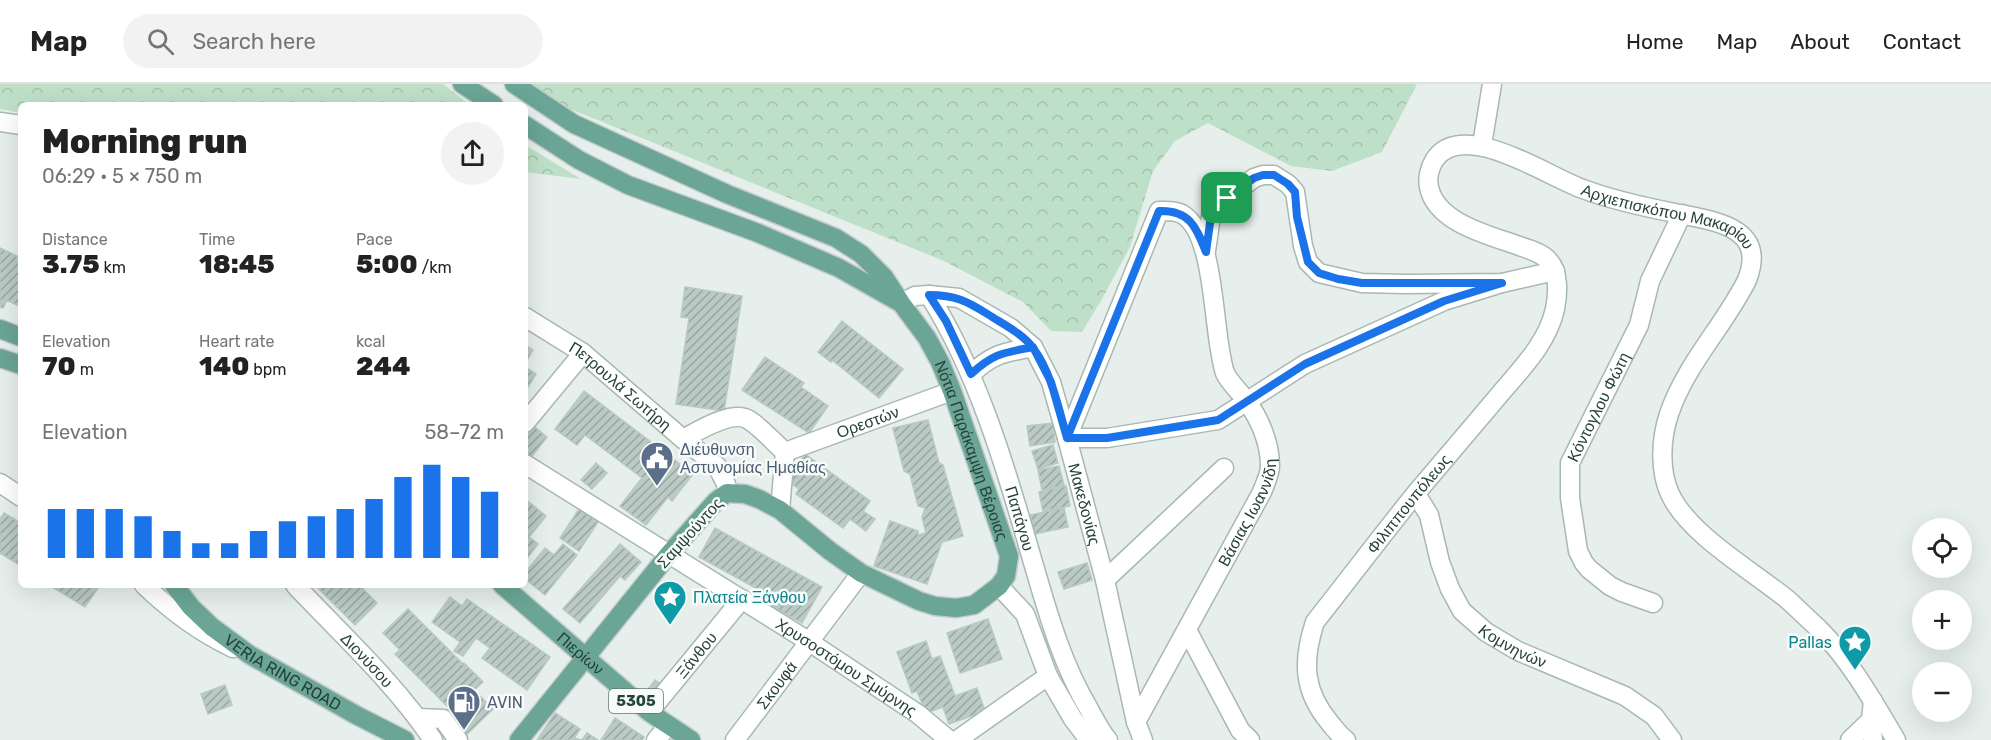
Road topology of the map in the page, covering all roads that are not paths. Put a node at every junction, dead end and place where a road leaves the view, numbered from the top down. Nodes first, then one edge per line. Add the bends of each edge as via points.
1 (462, 84) edge
2 (514, 84) edge
3 (1492, 84) edge
4 (489, 102) edge
5 (0, 122) edge
6 (18, 125) edge
7 (528, 127) edge
8 (1482, 145) junction
9 (1682, 214) junction
10 (1206, 252) junction
11 (1555, 271) junction
12 (1502, 283) junction
13 (929, 295) junction
14 (901, 303) junction
15 (528, 319) edge
16 (0, 329) edge
17 (18, 336) edge
18 (1033, 347) junction
19 (583, 353) junction
20 (0, 358) edge
21 (18, 364) edge
22 (971, 374) junction
23 (952, 390) junction
24 (1246, 401) junction
25 (528, 419) edge
26 (1067, 438) junction
27 (682, 439) junction
28 (784, 452) junction
29 (528, 466) edge
30 (1224, 468) dead end
31 (0, 483) edge
32 (727, 493) junction
33 (1416, 494) junction
34 (18, 495) edge
35 (780, 510) junction
36 (669, 554) junction
37 (861, 573) junction
38 (1106, 580) junction
39 (999, 586) junction
40 (147, 588) edge
41 (176, 588) edge
42 (298, 588) edge
43 (505, 588) edge
44 (742, 598) junction
45 (1653, 603) dead end
46 (1187, 630) junction
47 (808, 641) junction
48 (250, 656) junction
49 (585, 658) junction
50 (1048, 676) junction
51 (1873, 701) junction
52 (649, 712) junction
53 (418, 718) junction
54 (1871, 720) junction
55 (1136, 722) junction
56 (662, 733) edge
57 (405, 740) edge
58 (433, 740) edge
59 (458, 740) edge
60 (519, 740) edge
61 (691, 740) edge
62 (735, 740) edge
63 (949, 740) edge
64 (957, 740) edge
65 (1089, 740) edge
66 (1108, 740) edge
67 (1143, 740) edge
68 (1250, 740) edge
69 (1346, 740) edge
70 (1672, 740) edge
71 (1850, 740) edge
72 (1873, 740) edge
73 (1896, 740) edge

1 - 4 main road
2 - 14 main road, Νότια Παράκαμψη Βέροιας via 574,124 727,194 836,238 869,261
3 - 8 street
5 - 6 street
7 - 14 main road, Νότια Παράκαμψη Βέροιας via 628,185 759,233 839,268
8 - 9 street, Αρχιεπισκόπου Μακαρίου via 1582,189
8 - 11 street, Αρχιεπισκόπου Μακαρίου via 1456,146 1435,159 1428,181 1436,202 1462,224 1540,254
9 - 45 street, Κόντογλου Φώτη via 1650,280 1639,325 1570,463 1570,498 1578,551 1584,562 1610,586
9 - 51 street, Αρχιεπισκόπου Μακαρίου via 1733,227 1747,239 1752,260 1742,291 1679,388 1664,435 1662,465 1667,487 1688,520 1818,629
10 - 12 street via 1211,216 1219,205 1254,178 1274,175 1295,192 1303,246 1308,262 1319,273 1362,283
10 - 24 street, Βάσιας Ιωαννίδη via 1226,375
10 - 26 street, Βάσιας Ιωαννίδη via 1197,229 1182,214 1159,211
11 - 12 street
11 - 33 street, Φιλιππουπόλεως via 1555,309 1539,347
12 - 24 street via 1444,301 1305,364
13 - 14 street, Μακεδονίας
13 - 18 street, Μακεδονίας via 946,295 971,304 1011,328
13 - 22 street, Παπάγου
14 - 23 main road, Νότια Παράκαμψη Βέροιας via 927,338
15 - 19 street, Πετρουλά Σωτήρη
16 - 17 main road
18 - 22 street via 987,359
18 - 26 street, Μακεδονίας via 1051,382
19 - 25 street
19 - 27 street, Πετρουλά Σωτήρη
20 - 21 main road
22 - 66 street, Παπάγου via 1056,639 1078,692
23 - 28 street, Ορεστών
23 - 39 main road, Νότια Παράκαμψη Βέροιας via 1009,556 1006,576
24 - 26 street via 1218,420 1107,438
24 - 46 street, Βάσιας Ιωαννίδη via 1260,423 1270,467 1262,492
26 - 38 street, Μακεδονίας
27 - 28 street via 718,421 747,418
27 - 32 street, Πετρουλά Σωτήρη via 717,466
28 - 35 street
29 - 36 street, Χρυσοστόμου Σμύρνης
30 - 38 street
31 - 34 street
32 - 35 main road via 759,498
32 - 36 main road, Σαμψούντος
33 - 69 street, Φιλιππουπόλεως via 1315,622 1307,647 1313,699
33 - 70 street, Κομνηνών via 1429,514 1440,562 1462,611 1486,632 1518,651 1625,696 1654,716
35 - 37 main road
36 - 44 street, Χρυσοστόμου Σμύρνης
36 - 49 main road, Σαμψούντος
37 - 39 main road via 920,601 946,608 974,605
37 - 47 street, Σκουφά
38 - 55 street, Μακεδονίας
39 - 50 street via 1024,614
40 - 48 street via 209,637
41 - 48 main road, VERIA RING ROAD via 212,627
42 - 53 street, Διονύσου
43 - 49 main road, Πιερίων / 5305
44 - 47 street, Χρυσοστόμου Σμύρνης
44 - 52 street, Ξάνθου
46 - 55 street, Βάσιας Ιωαννίδη
46 - 68 street via 1240,730
47 - 62 street, Σκουφά
47 - 63 street, Χρυσοστόμου Σμύρνης via 918,714
48 - 57 main road, VERIA RING ROAD
49 - 52 main road, Πιερίων / 5305
49 - 60 main road
50 - 64 street
50 - 65 street
51 - 54 street
51 - 73 street, Αρχιεπισκόπου Μακαρίου
52 - 56 main road, Πιερίων / 5305
53 - 58 street, Διονύσου
53 - 59 street via 443,719
54 - 71 street
54 - 72 street
55 - 67 street, Μακεδονίας
56 - 61 main road, Πιερίων / 5305

